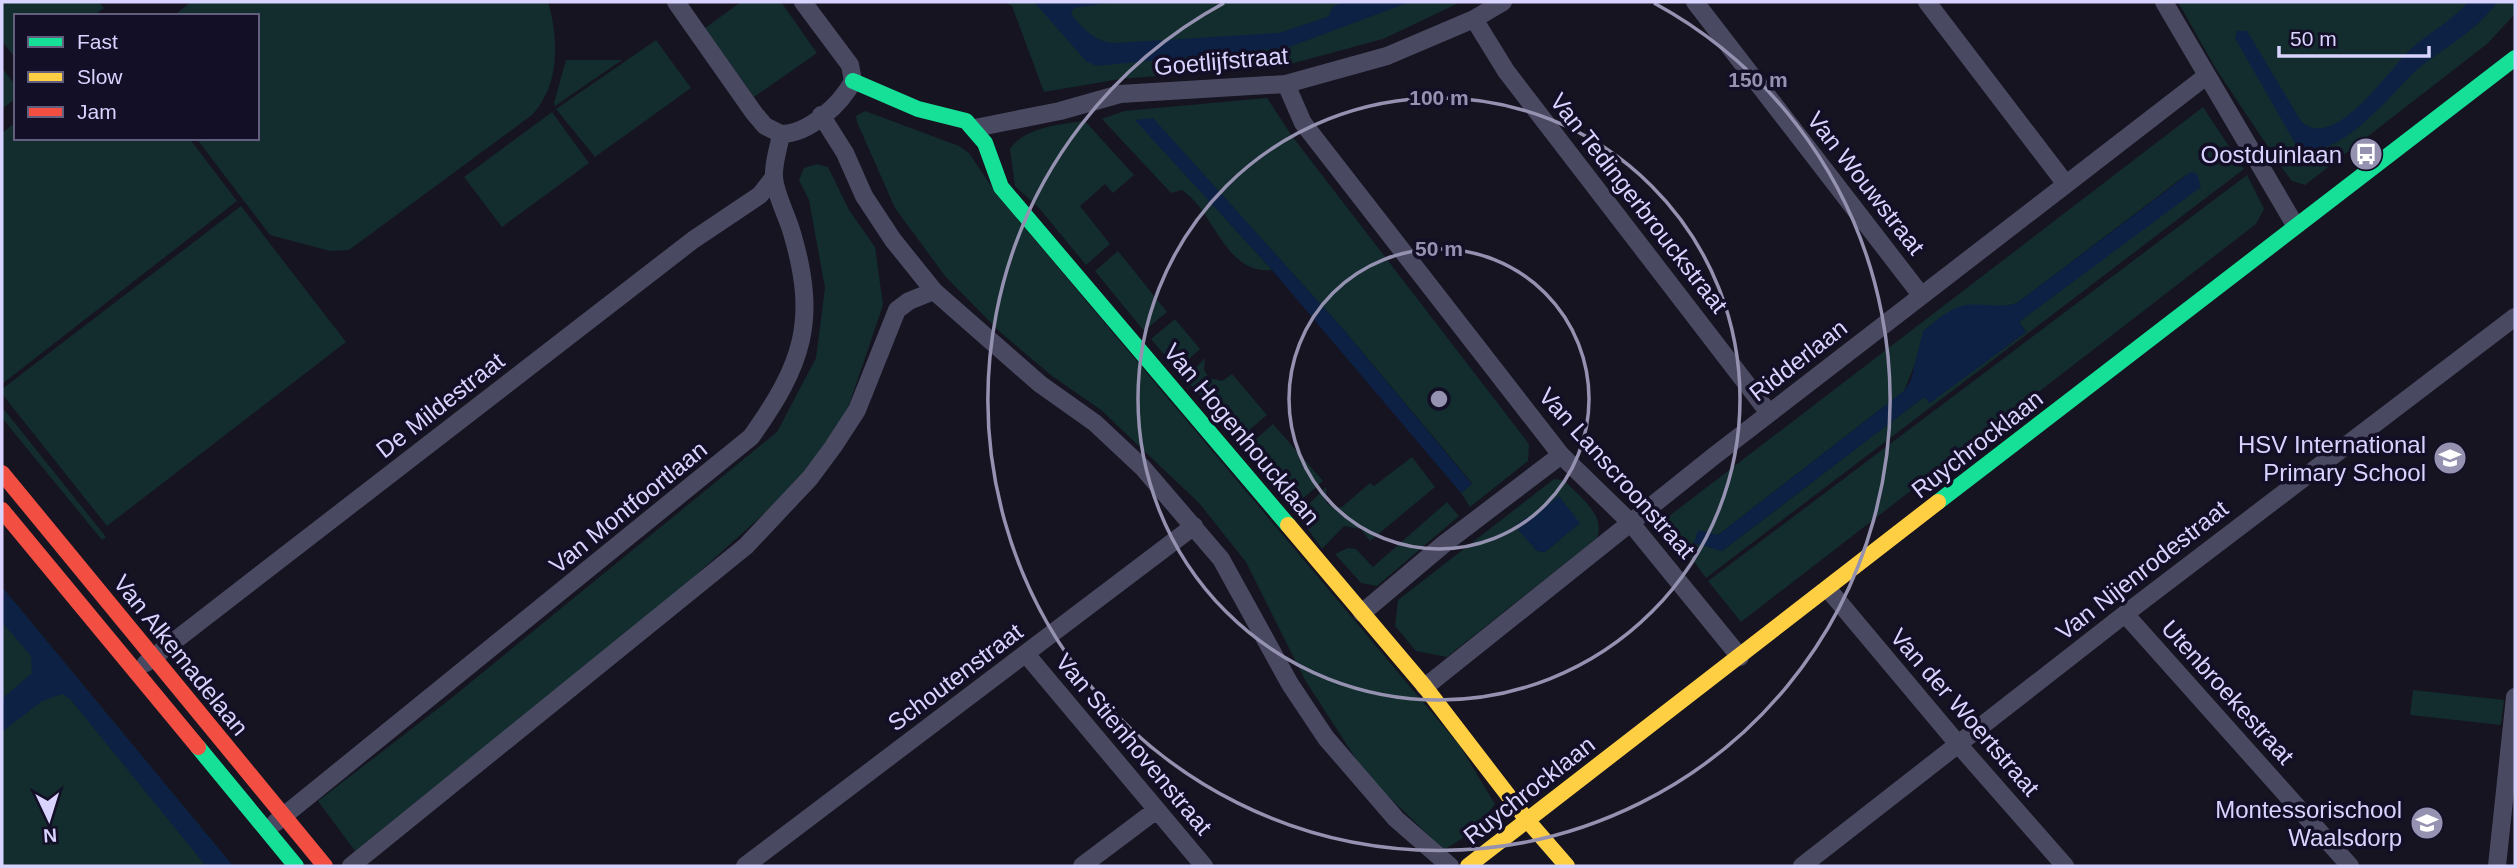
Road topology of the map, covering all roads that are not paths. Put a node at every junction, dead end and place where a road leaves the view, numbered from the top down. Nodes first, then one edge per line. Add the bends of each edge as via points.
1 (676, 2) edge
2 (803, 2) edge
3 (1503, 2) edge
4 (1695, 2) edge
5 (1927, 2) edge
6 (2164, 2) edge
7 (1474, 19) junction
8 (2515, 58) edge
9 (2205, 77) junction
10 (853, 81) junction
11 (1286, 84) junction
12 (821, 115) junction
13 (975, 128) junction
14 (781, 134) junction
15 (774, 177) junction
16 (2065, 183) junction
17 (2295, 225) junction
18 (934, 291) junction
19 (1921, 295) junction
20 (2515, 317) edge
21 (1769, 413) junction
22 (1561, 455) junction
23 (2, 473) edge
24 (2, 510) edge
25 (1630, 522) junction
26 (1194, 526) junction
27 (1828, 589) junction
28 (1362, 613) junction
29 (2125, 614) junction
30 (1026, 654) junction
31 (153, 657) junction
32 (1740, 657) junction
33 (136, 672) junction
34 (1425, 687) junction
35 (2515, 696) edge
36 (1958, 744) junction
37 (1155, 811) junction
38 (284, 816) junction
39 (1527, 820) junction
40 (266, 830) junction
41 (1808, 864) edge
42 (296, 866) edge
43 (325, 866) edge
44 (351, 866) edge
45 (746, 866) edge
46 (1082, 866) edge
47 (1204, 866) edge
48 (1450, 866) edge
49 (1468, 866) edge
50 (1567, 866) edge
51 (2066, 866) edge
52 (2350, 866) edge
53 (2497, 866) edge

1 - 14 street via 754,113 765,126
2 - 10 street via 850,65
3 - 7 street, Goetlijfstraat
4 - 19 street, Van Wouwstraat
5 - 16 street
6 - 9 street
7 - 11 street, Goetlijfstraat via 1387,56
7 - 21 street, Van Tedingerbrouckstraat via 1506,71
8 - 17 street, Ruychrocklaan
9 - 16 street, Ridderlaan
9 - 17 street
10 - 12 street via 841,100
10 - 13 street
11 - 13 street, Goetlijfstraat via 1120,93
11 - 22 street, Van Lanscroonstraat via 1303,123
12 - 14 street via 804,128
12 - 18 street via 864,196
13 - 28 street, Van Hogenhoucklaan via 1001,187
14 - 15 street, Van Montfoortlaan
15 - 31 street, De Mildestraat via 760,195 693,240
15 - 38 street, Van Montfoortlaan via 802,271 806,304 802,346 782,394 751,437
16 - 19 street, Ridderlaan
17 - 27 street, Ruychrocklaan
18 - 26 street via 1040,384 1095,423
18 - 44 street via 897,310 857,410 810,478 746,546
19 - 21 street, Ridderlaan
20 - 29 street, Van Nijenrodestraat
21 - 25 street, Ridderlaan
22 - 25 street, Van Lanscroonstraat
22 - 28 street
23 - 31 street, Van Alkemadelaan
24 - 33 street, Van Alkemadelaan
25 - 32 street, Van Lanscroonstraat
25 - 34 street, Ridderlaan
26 - 30 street, Schoutenstraat
26 - 48 street via 1221,559 1290,684 1326,738 1396,820
27 - 32 street, Ruychrocklaan
27 - 36 street, Van der Woertstraat
28 - 34 street, Van Hogenhoucklaan
29 - 36 street, Van Nijenrodestraat
29 - 52 street, Utenbroekestraat
30 - 37 street, Van Stienhovenstraat
30 - 45 street, Schoutenstraat
31 - 33 street, De Mildestraat
31 - 38 street, Van Alkemadelaan
32 - 39 street, Ruychrocklaan
33 - 40 street, Van Alkemadelaan
34 - 39 street, Van Hogenhoucklaan
35 - 53 street
36 - 41 street, Van Nijenrodestraat
36 - 51 street, Van der Woertstraat
37 - 46 street
37 - 47 street, Van Stienhovenstraat
38 - 40 street, Van Montfoortlaan
38 - 43 street, Van Alkemadelaan
39 - 49 street, Ruychrocklaan
39 - 50 street, Van Hogenhoucklaan
40 - 42 street, Van Alkemadelaan

